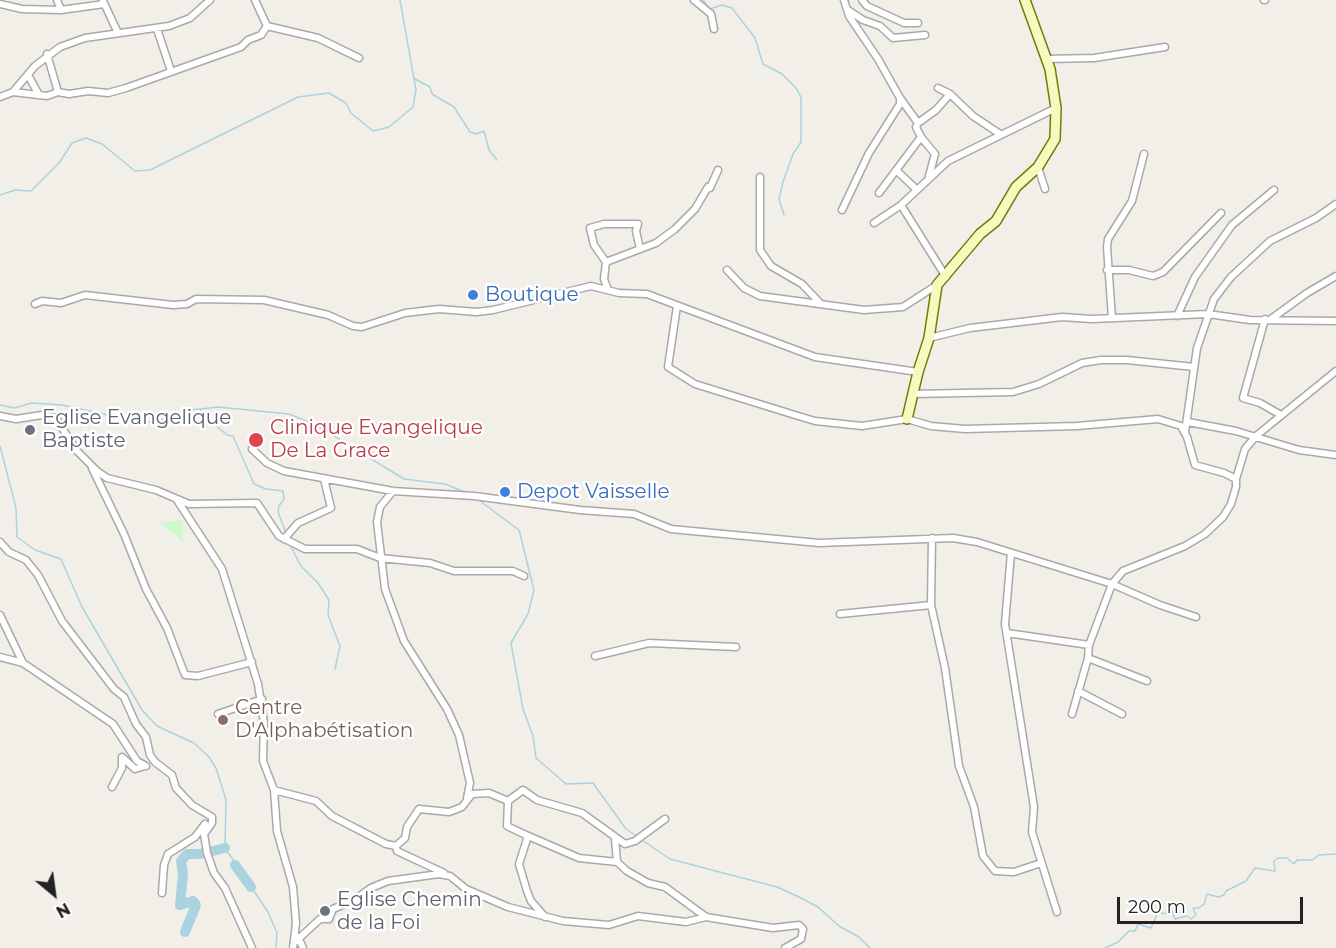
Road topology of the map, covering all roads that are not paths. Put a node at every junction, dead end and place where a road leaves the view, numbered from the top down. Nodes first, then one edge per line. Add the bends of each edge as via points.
1 (57, 0) edge
2 (210, 0) edge
3 (255, 0) edge
4 (694, 0) edge
5 (844, 0) edge
6 (862, 0) edge
7 (1025, 0) edge
8 (103, 2) edge
9 (0, 4) edge
10 (61, 10) junction
11 (848, 10) junction
12 (918, 23) dead end
13 (267, 26) junction
14 (157, 29) junction
15 (714, 29) dead end
16 (118, 33) junction
17 (926, 35) dead end
18 (1165, 47) dead end
19 (47, 54) junction
20 (359, 58) dead end
21 (1046, 59) junction
22 (171, 71) junction
23 (28, 75) junction
24 (938, 88) dead end
25 (13, 92) junction
26 (58, 92) junction
27 (39, 94) junction
28 (950, 94) junction
29 (0, 97) edge
30 (900, 98) junction
31 (1056, 108) junction
32 (918, 123) junction
33 (1000, 134) junction
34 (921, 137) junction
35 (1144, 154) dead end
36 (1038, 167) junction
37 (718, 170) dead end
38 (896, 170) junction
39 (929, 176) junction
40 (760, 177) dead end
41 (916, 189) junction
42 (1045, 189) dead end
43 (1274, 190) dead end
44 (879, 193) dead end
45 (1336, 204) edge
46 (902, 205) junction
47 (842, 210) dead end
48 (1221, 213) dead end
49 (874, 223) dead end
50 (640, 249) junction
51 (606, 262) junction
52 (727, 270) dead end
53 (1107, 270) junction
54 (1336, 276) edge
55 (946, 277) junction
56 (938, 285) junction
57 (608, 290) junction
58 (35, 304) dead end
59 (821, 304) junction
60 (677, 306) junction
61 (1208, 314) junction
62 (1177, 316) junction
63 (1112, 318) junction
64 (1268, 320) junction
65 (1336, 321) edge
66 (929, 338) junction
67 (1194, 367) junction
68 (1336, 371) edge
69 (918, 372) junction
70 (912, 394) junction
71 (1281, 415) junction
72 (0, 417) edge
73 (907, 419) junction
74 (1188, 422) junction
75 (1185, 432) junction
76 (1256, 436) junction
77 (252, 449) dead end
78 (1336, 455) edge
79 (90, 464) junction
80 (324, 479) junction
81 (1236, 479) junction
82 (393, 491) junction
83 (177, 500) junction
84 (287, 536) junction
85 (932, 538) junction
86 (0, 542) edge
87 (1011, 553) junction
88 (380, 558) junction
89 (524, 576) dead end
90 (1112, 584) junction
91 (931, 605) junction
92 (840, 614) dead end
93 (0, 615) edge
94 (1196, 617) dead end
95 (1007, 633) junction
96 (1089, 645) junction
97 (736, 647) dead end
98 (595, 656) dead end
99 (0, 657) edge
100 (1088, 658) junction
101 (252, 662) junction
102 (23, 663) junction
103 (1147, 681) dead end
104 (1078, 691) junction
105 (262, 699) junction
106 (218, 714) dead end
107 (1072, 714) dead end
108 (1122, 714) dead end
109 (112, 787) dead end
110 (274, 790) junction
111 (467, 798) junction
112 (508, 801) junction
113 (665, 819) dead end
114 (206, 828) junction
115 (526, 835) junction
116 (615, 839) junction
117 (396, 846) junction
118 (617, 862) junction
119 (1041, 863) junction
120 (450, 876) junction
121 (162, 892) dead end
122 (1057, 912) dead end
123 (706, 917) junction
124 (546, 918) junction
125 (295, 943) edge
126 (252, 948) edge
127 (303, 948) edge
128 (786, 948) edge

1 - 10 street
2 - 14 street via 190,18
3 - 13 street
4 - 15 street via 711,14
5 - 11 street
6 - 12 street via 904,23
7 - 21 street
8 - 10 street
8 - 16 street
9 - 10 street
11 - 17 street via 880,26 893,38
11 - 30 street
13 - 20 street via 310,35
13 - 22 street via 261,35 241,47
14 - 16 street
14 - 22 street
16 - 19 street via 75,41
18 - 21 street via 1094,58
19 - 23 street
19 - 26 street
21 - 31 street
22 - 26 street via 108,93
23 - 25 street
23 - 27 street
24 - 28 street
25 - 27 street
25 - 29 street
26 - 27 street
28 - 32 street
28 - 33 street
30 - 32 street
30 - 47 street
31 - 33 street
31 - 36 street via 1055,139
32 - 34 street
33 - 39 street via 948,160
34 - 38 street
34 - 39 street via 935,154
35 - 53 street via 1132,201 1108,239
36 - 42 street
36 - 55 street via 1016,187 996,220
37 - 50 street via 711,188 684,221 656,243
38 - 41 street
38 - 44 street
39 - 41 street
40 - 59 street via 760,250 771,266 802,284
41 - 46 street
43 - 62 street via 1232,225 1195,277
45 - 61 street via 1270,241 1231,277
46 - 49 street
46 - 55 street
48 - 53 street via 1163,272 1153,276
50 - 51 street
50 - 51 street via 638,224 590,228 594,245
51 - 57 street via 604,279
52 - 59 street via 744,288 760,297
53 - 63 street
54 - 64 street
55 - 56 street
56 - 59 street via 903,307 892,309
56 - 66 street
57 - 58 street via 585,286 477,312 439,309 405,313 362,327 264,300 196,298 187,304 174,304 85,295 61,303
57 - 60 street via 647,294
60 - 69 street via 814,357
60 - 73 street via 668,368 680,377 814,421 862,426
61 - 62 street
61 - 64 street
61 - 67 street
62 - 63 street
63 - 66 street via 1034,319
64 - 65 street
64 - 71 street via 1243,398
66 - 69 street
67 - 70 street via 1101,360 1082,363 1013,392
67 - 74 street
68 - 71 street
69 - 70 street
70 - 73 street
71 - 76 street
72 - 79 street via 56,418
73 - 75 street via 965,429 1158,419 1181,426
74 - 75 street
74 - 76 street
75 - 81 street via 1195,465
76 - 78 street via 1299,450
76 - 81 street via 1245,449
77 - 80 street via 267,463 284,471
79 - 83 street via 107,478 156,490
79 - 101 street via 167,627 185,675 198,676
80 - 82 street
80 - 84 street via 331,508 302,521
81 - 90 street via 1231,504 1205,534 1123,571
82 - 85 street via 634,514 671,529 819,543
82 - 88 street via 379,511
83 - 84 street via 196,506 257,503 273,530
83 - 101 street via 222,569
84 - 88 street via 305,549 357,549
85 - 87 street via 965,540
85 - 91 street
86 - 114 street via 9,552 26,560 38,575 62,621 124,697 146,737 151,758 172,775
87 - 90 street
87 - 95 street
88 - 89 street via 430,563 454,571 513,570
88 - 111 street via 397,626 459,735 470,783
90 - 94 street
90 - 96 street
91 - 92 street
91 - 119 street via 945,668 958,766 974,807 983,856 995,871 1014,872
93 - 102 street
95 - 96 street
95 - 119 street via 1034,807 1032,832
96 - 100 street
97 - 98 street via 649,643
99 - 102 street
100 - 103 street
100 - 104 street
101 - 105 street
102 - 109 street via 113,724 137,760 146,766 135,769 122,757 122,768
104 - 107 street
104 - 108 street
105 - 106 street
105 - 110 street via 263,761
110 - 117 street via 316,801 332,816
110 - 125 street via 277,831 293,887
111 - 112 street via 472,794 489,794
111 - 117 street via 462,807 449,812 419,809 405,838
112 - 115 street via 507,826
112 - 116 street via 523,790 537,800 582,813
113 - 116 street via 635,841 625,844
114 - 121 street via 168,854
114 - 126 street via 205,842 214,873 225,888
115 - 118 street via 579,858
115 - 124 street via 519,864 531,902
116 - 118 street
117 - 120 street via 398,851
118 - 123 street via 648,884 664,887
119 - 122 street
120 - 124 street via 466,890 508,908
120 - 125 street via 422,875 381,884 333,909 330,919 320,919
123 - 124 street via 686,922 638,916 609,925
123 - 128 street via 773,928 799,925 803,929 801,939
125 - 127 street

